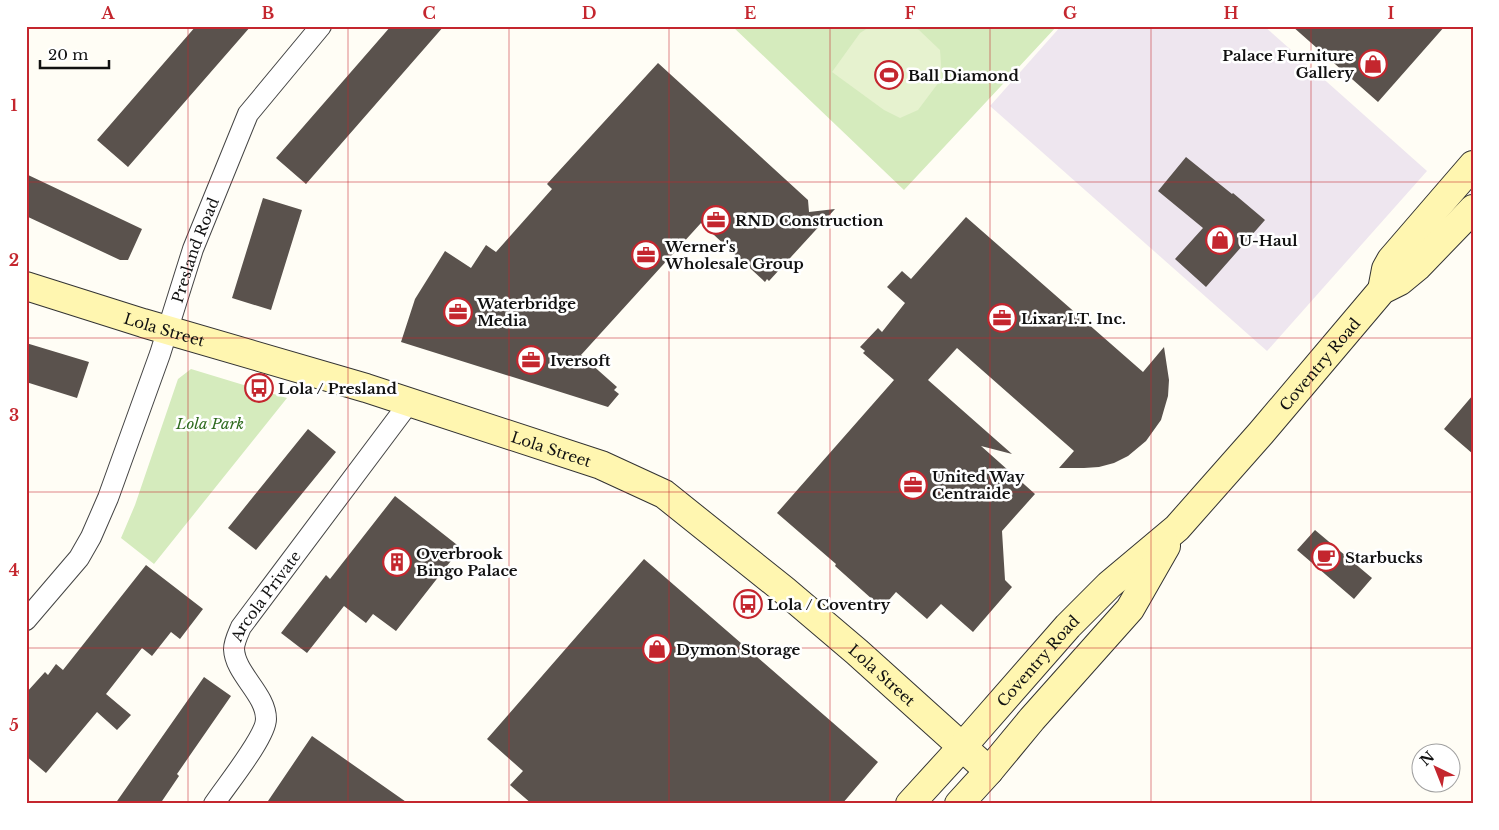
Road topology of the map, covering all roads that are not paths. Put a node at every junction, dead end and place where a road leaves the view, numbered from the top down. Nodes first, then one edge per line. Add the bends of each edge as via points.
1 (321, 26) edge
2 (1473, 165) edge
3 (1473, 209) edge
4 (26, 286) edge
5 (1382, 290) junction
6 (168, 330) junction
7 (409, 403) junction
8 (1177, 528) junction
9 (26, 620) edge
10 (962, 747) junction
11 (990, 771) junction
12 (214, 804) edge
13 (910, 804) edge
14 (959, 804) edge

1 - 6 street, Presland Road via 248,114 193,249
2 - 5 main road, Coventry Road via 1391,260
3 - 5 main road, Coventry Road via 1418,267
4 - 6 main road, Lola Street
5 - 8 main road, Coventry Road
6 - 7 main road, Lola Street
6 - 9 street, Presland Road via 112,490 91,537 79,558
7 - 10 main road, Lola Street via 601,465 664,494 784,590
7 - 12 street, Arcola Private via 241,627 234,650 261,701 266,720 259,740
8 - 10 main road, Coventry Road via 1109,585 1068,626
8 - 11 main road, Coventry Road via 1130,609 1032,718
10 - 11 main road, Lola Street
10 - 13 main road, Coventry Road
11 - 14 main road, Coventry Road

